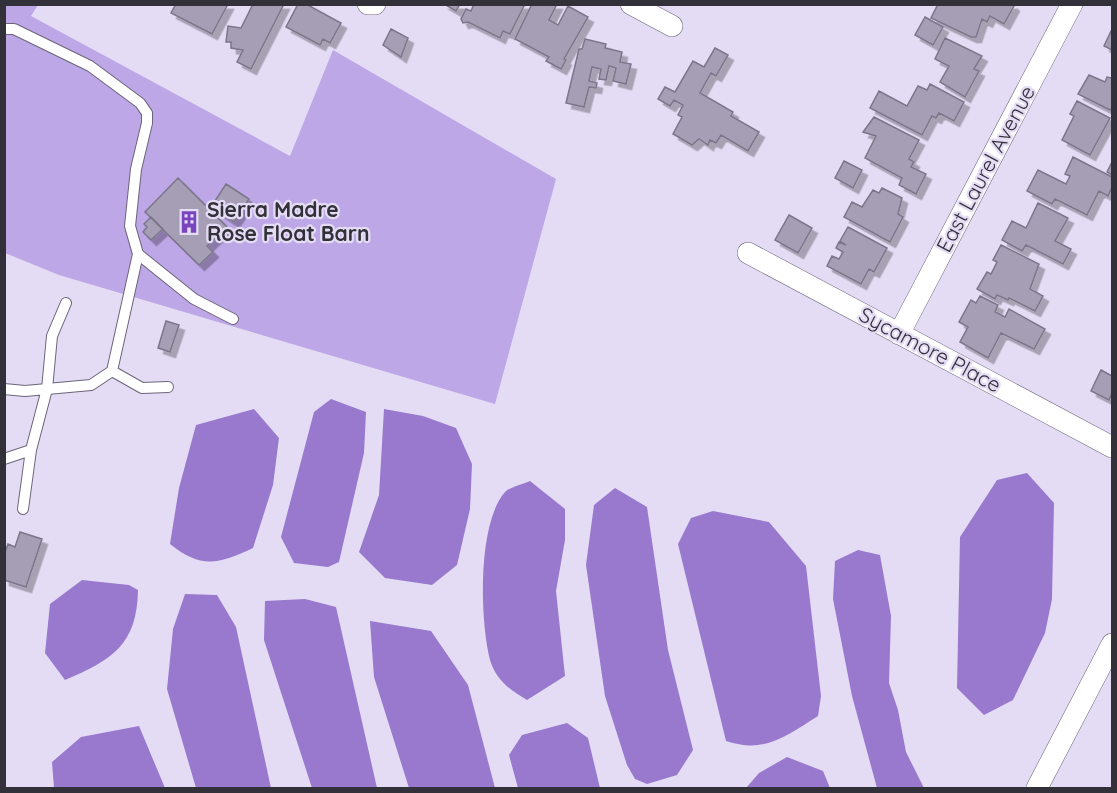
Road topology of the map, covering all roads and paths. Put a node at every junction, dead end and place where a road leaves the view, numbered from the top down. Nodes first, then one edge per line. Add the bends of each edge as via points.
1 (368, 4) edge
2 (375, 4) edge
3 (631, 4) edge
4 (1072, 4) edge
5 (672, 26) dead end
6 (4, 29) edge
7 (138, 254) junction
8 (748, 254) dead end
9 (66, 303) dead end
10 (233, 319) dead end
11 (899, 334) junction
12 (112, 371) junction
13 (168, 387) dead end
14 (4, 389) edge
15 (47, 389) junction
16 (1113, 447) edge
17 (31, 450) junction
18 (4, 459) edge
19 (23, 509) dead end
20 (1110, 657) edge
21 (1037, 789) edge

1 - 2 street
3 - 5 street
4 - 11 street, East Laurel Avenue
6 - 7 lane via 14,29 90,66 140,102 147,112 130,225
7 - 10 lane via 194,299
7 - 12 lane
8 - 11 street, Sycamore Place
9 - 15 lane via 52,336
11 - 16 street, Sycamore Place
12 - 13 lane via 142,388
12 - 15 lane via 91,385
14 - 15 lane
15 - 17 lane
17 - 18 lane
17 - 19 lane
20 - 21 street

